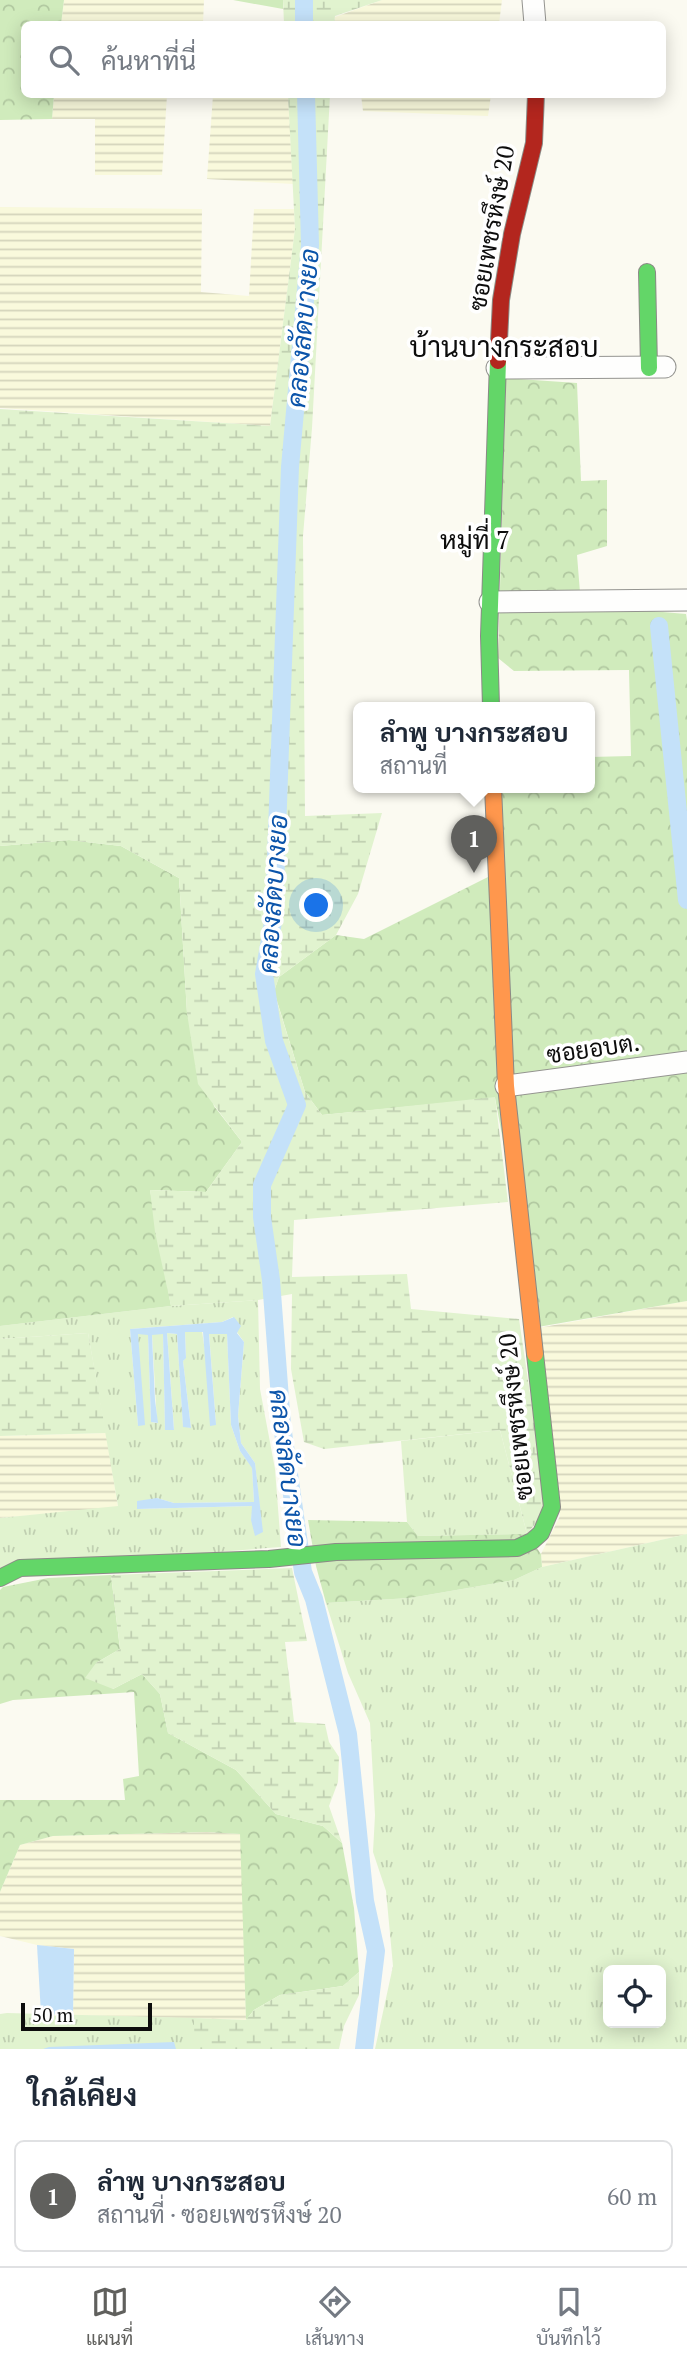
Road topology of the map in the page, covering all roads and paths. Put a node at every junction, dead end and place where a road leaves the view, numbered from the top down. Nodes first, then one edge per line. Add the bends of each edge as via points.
1 (533, 0) edge
2 (535, 21) edge
3 (536, 98) edge
4 (647, 272) dead end
5 (657, 367) joint
6 (497, 368) junction
7 (687, 600) edge
8 (489, 602) junction
9 (491, 702) edge
10 (493, 793) edge
11 (687, 1062) edge
12 (506, 1086) junction
13 (0, 1578) edge

1 - 2 street
3 - 6 street, ซอยเพชรหึงษ์ 20 via 534,143 501,300
4 - 5 street
5 - 6 street
6 - 8 street, ซอยเพชรหึงษ์ 20
7 - 8 street
8 - 9 street, ซอยเพชรหึงษ์ 20
10 - 12 street, ซอยเพชรหึงษ์ 20
11 - 12 street, ซอยอบต.
12 - 13 street, ซอยเพชรหึงษ์ 20 via 552,1507 544,1530 533,1543 516,1548 20,1568

